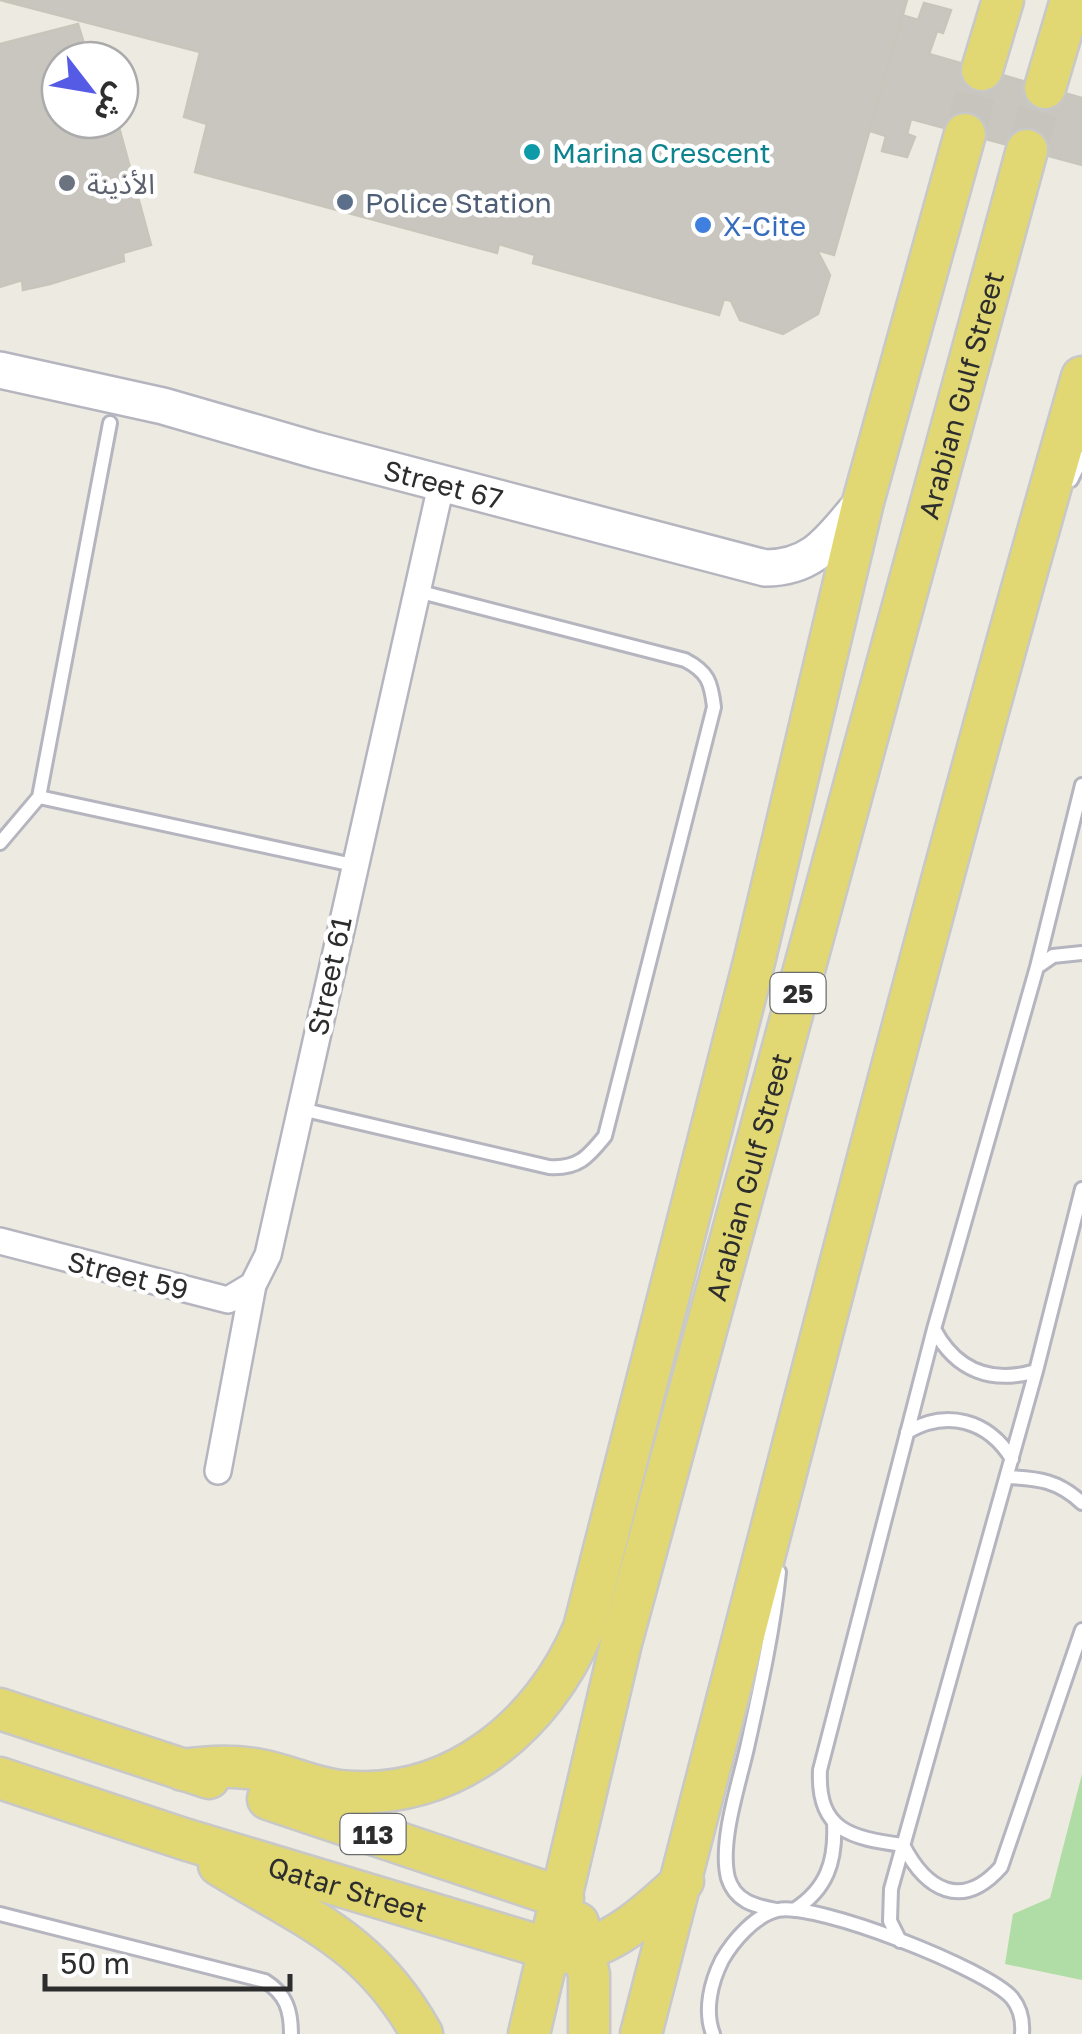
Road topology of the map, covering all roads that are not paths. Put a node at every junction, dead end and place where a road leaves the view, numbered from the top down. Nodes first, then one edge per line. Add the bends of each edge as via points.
1 (1002, 0) edge
2 (1070, 0) edge
3 (982, 70) tunnel mouth
4 (1046, 88) tunnel mouth
5 (964, 134) tunnel mouth
6 (1027, 150) tunnel mouth
7 (0, 370) edge
8 (1082, 376) edge
9 (110, 423) dead end
10 (1082, 458) edge
11 (442, 482) junction
12 (863, 502) junction
13 (1028, 562) junction
14 (418, 591) junction
15 (1082, 789) edge
16 (39, 797) junction
17 (0, 843) edge
18 (353, 865) junction
19 (1082, 953) edge
20 (755, 958) junction
21 (1037, 967) junction
22 (301, 1109) junction
23 (1082, 1189) edge
24 (736, 1220) junction
25 (0, 1242) edge
26 (253, 1285) junction
27 (934, 1329) junction
28 (1036, 1371) junction
29 (681, 1423) junction
30 (907, 1432) junction
31 (791, 1445) junction
32 (1012, 1459) junction
33 (218, 1471) dead end
34 (1007, 1476) junction
35 (1082, 1503) edge
36 (592, 1597) junction
37 (1082, 1630) edge
38 (0, 1709) edge
39 (183, 1770) junction
40 (0, 1778) edge
41 (834, 1823) junction
42 (184, 1839) junction
43 (902, 1845) junction
44 (683, 1881) junction
45 (563, 1898) junction
46 (776, 1910) junction
47 (794, 1910) junction
48 (0, 1914) edge
49 (900, 1941) junction
50 (568, 1950) junction
51 (291, 2034) edge
52 (422, 2034) edge
53 (529, 2034) edge
54 (589, 2034) edge
55 (641, 2034) edge
56 (713, 2034) edge
57 (1023, 2034) edge

1 - 3 main road
2 - 4 main road
5 - 12 main road
6 - 24 main road, Arabian Gulf Street / 25
7 - 11 street, Street 67 via 163,406
8 - 13 main road
9 - 16 lane
10 - 13 lane
11 - 12 street, Street 67 via 764,568 800,564 817,554
11 - 14 street, Street 61
12 - 20 main road
13 - 31 main road
14 - 18 street, Street 61
14 - 22 lane via 685,660 711,680 714,707 605,1136 586,1160 549,1168
15 - 21 lane
16 - 17 lane
16 - 18 lane
18 - 22 street, Street 61
19 - 21 lane via 1053,956
20 - 24 main road
20 - 36 main road
21 - 27 lane
22 - 26 street, Street 61 via 268,1255
23 - 28 lane
24 - 29 main road, Arabian Gulf Street / 25
25 - 26 street, Street 59 via 228,1300
26 - 33 street, Street 61
27 - 28 lane via 968,1368 1002,1378
27 - 30 lane
28 - 32 lane
29 - 36 main road
29 - 45 main road, Arabian Gulf Street / 25
30 - 32 lane via 922,1423 957,1420 990,1432
30 - 41 lane via 820,1770 822,1798
31 - 44 main road
31 - 46 lane via 773,1627 730,1824 727,1869 750,1906
32 - 34 lane
34 - 35 lane via 1040,1478
34 - 43 lane
36 - 39 main road via 572,1658 535,1712 455,1772 370,1792 233,1766
37 - 43 lane via 1002,1867 980,1886 940,1888 918,1872
38 - 39 main road, Qatar Street / 113
39 - 45 main road, Qatar Street / 113
40 - 42 main road, Qatar Street / 113
41 - 43 lane via 855,1837
41 - 47 lane via 825,1880
42 - 50 main road, Qatar Street / 113
42 - 52 main road via 357,1950
43 - 49 lane via 889,1899
44 - 50 main road via 638,1920
44 - 55 main road
45 - 50 main road via 578,1922
46 - 47 lane
46 - 56 lane via 739,1936 716,1972 708,2011
47 - 49 lane
48 - 51 lane via 265,1982 286,2002
49 - 57 lane via 1010,1996
50 - 53 main road
50 - 54 main road via 590,1988

